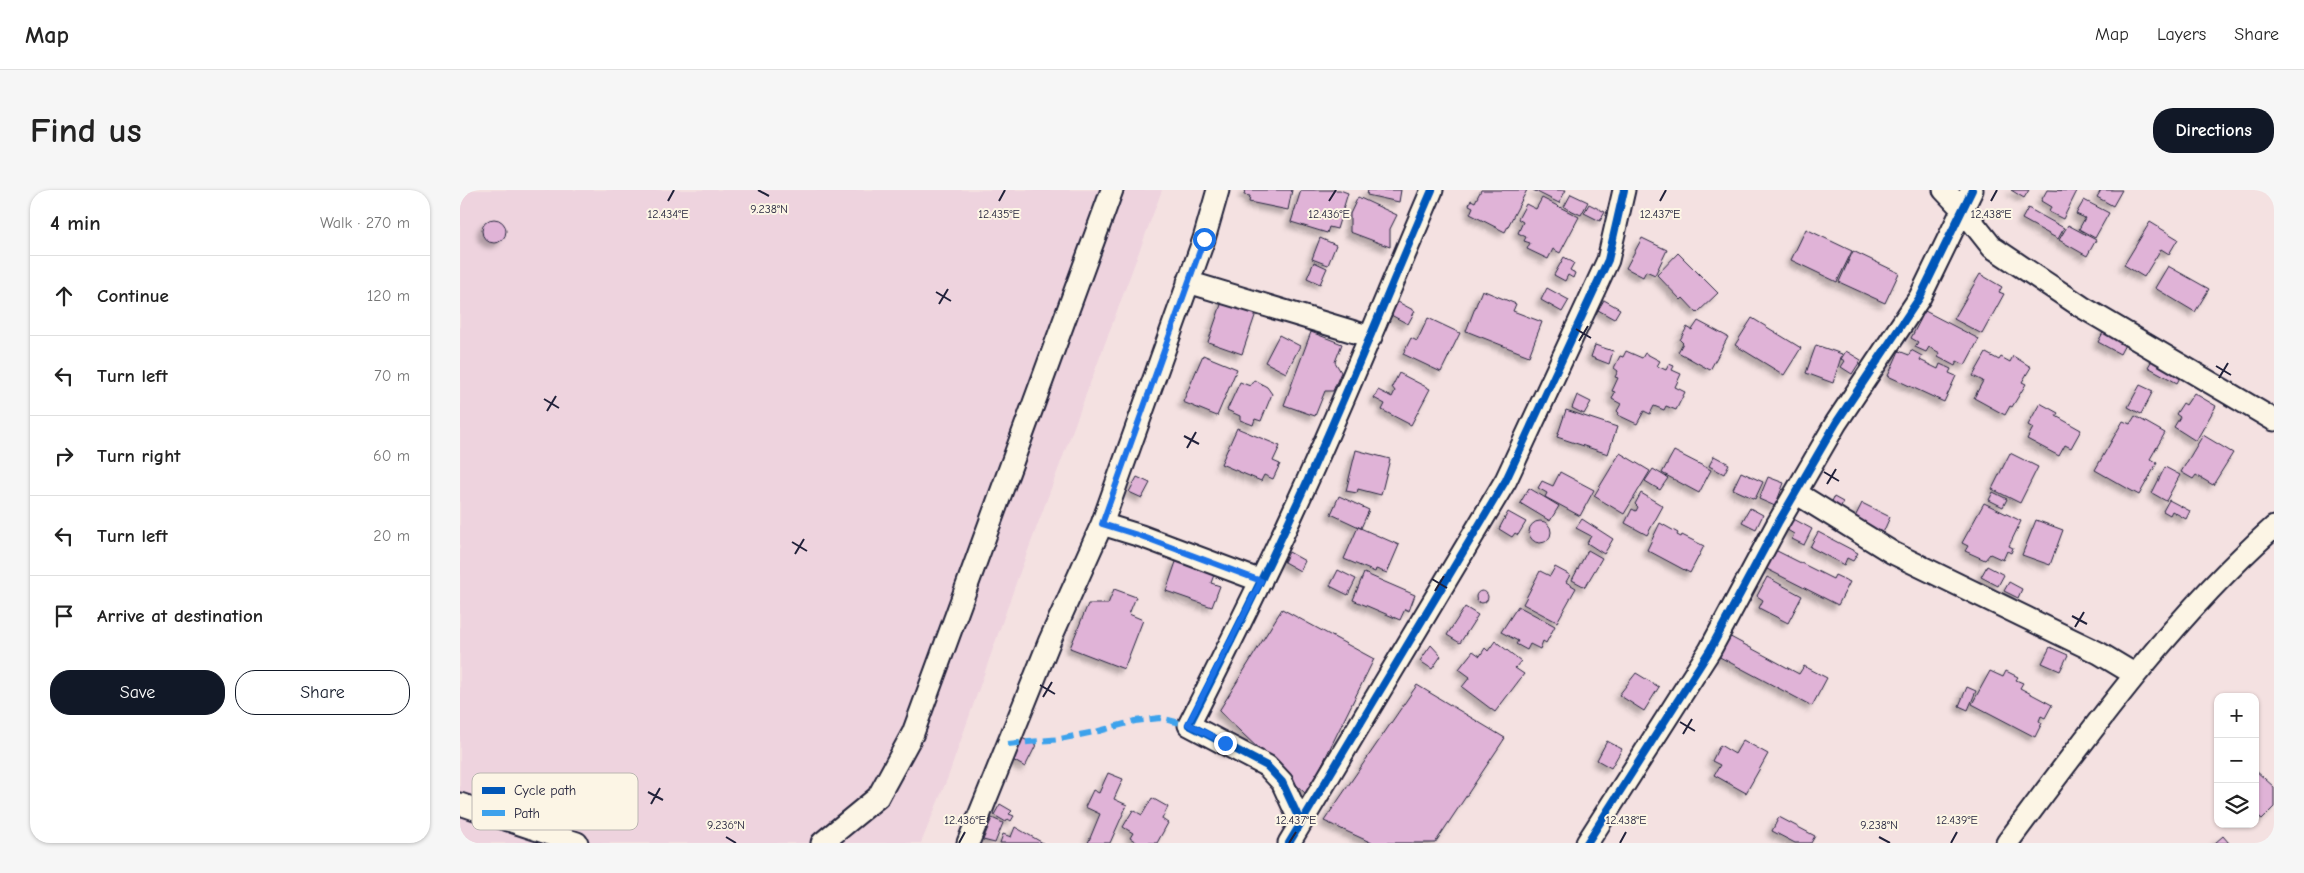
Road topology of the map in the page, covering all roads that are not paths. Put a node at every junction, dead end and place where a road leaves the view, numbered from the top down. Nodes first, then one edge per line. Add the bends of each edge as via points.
1 (1112, 190) edge
2 (1218, 190) edge
3 (1432, 190) edge
4 (1624, 190) edge
5 (1944, 190) edge
6 (1972, 190) edge
7 (1962, 209) junction
8 (1188, 282) junction
9 (1371, 337) junction
10 (2274, 420) edge
11 (1796, 493) junction
12 (1102, 524) junction
13 (2274, 527) edge
14 (1261, 581) junction
15 (2134, 674) junction
16 (460, 804) edge
17 (472, 808) edge
18 (1301, 824) junction
19 (539, 830) edge
20 (578, 843) edge
21 (822, 843) edge
22 (968, 843) edge
23 (1289, 843) edge
24 (1587, 843) edge
25 (2007, 843) edge

1 - 21 street via 913,733 878,798
2 - 8 street
3 - 9 street
4 - 18 street via 1608,260 1506,480
5 - 7 street
6 - 7 street
7 - 10 street via 1992,247 2090,312
7 - 11 street via 1920,297 1858,389
8 - 9 street
8 - 12 street
9 - 14 street
11 - 15 street via 1893,553 2099,653
11 - 24 street via 1710,650
12 - 14 street
12 - 22 street via 1050,640
13 - 15 street via 2234,563
14 - 18 street via 1188,724 1267,766 1282,782
15 - 25 street
16 - 17 street
18 - 23 street
19 - 20 street

